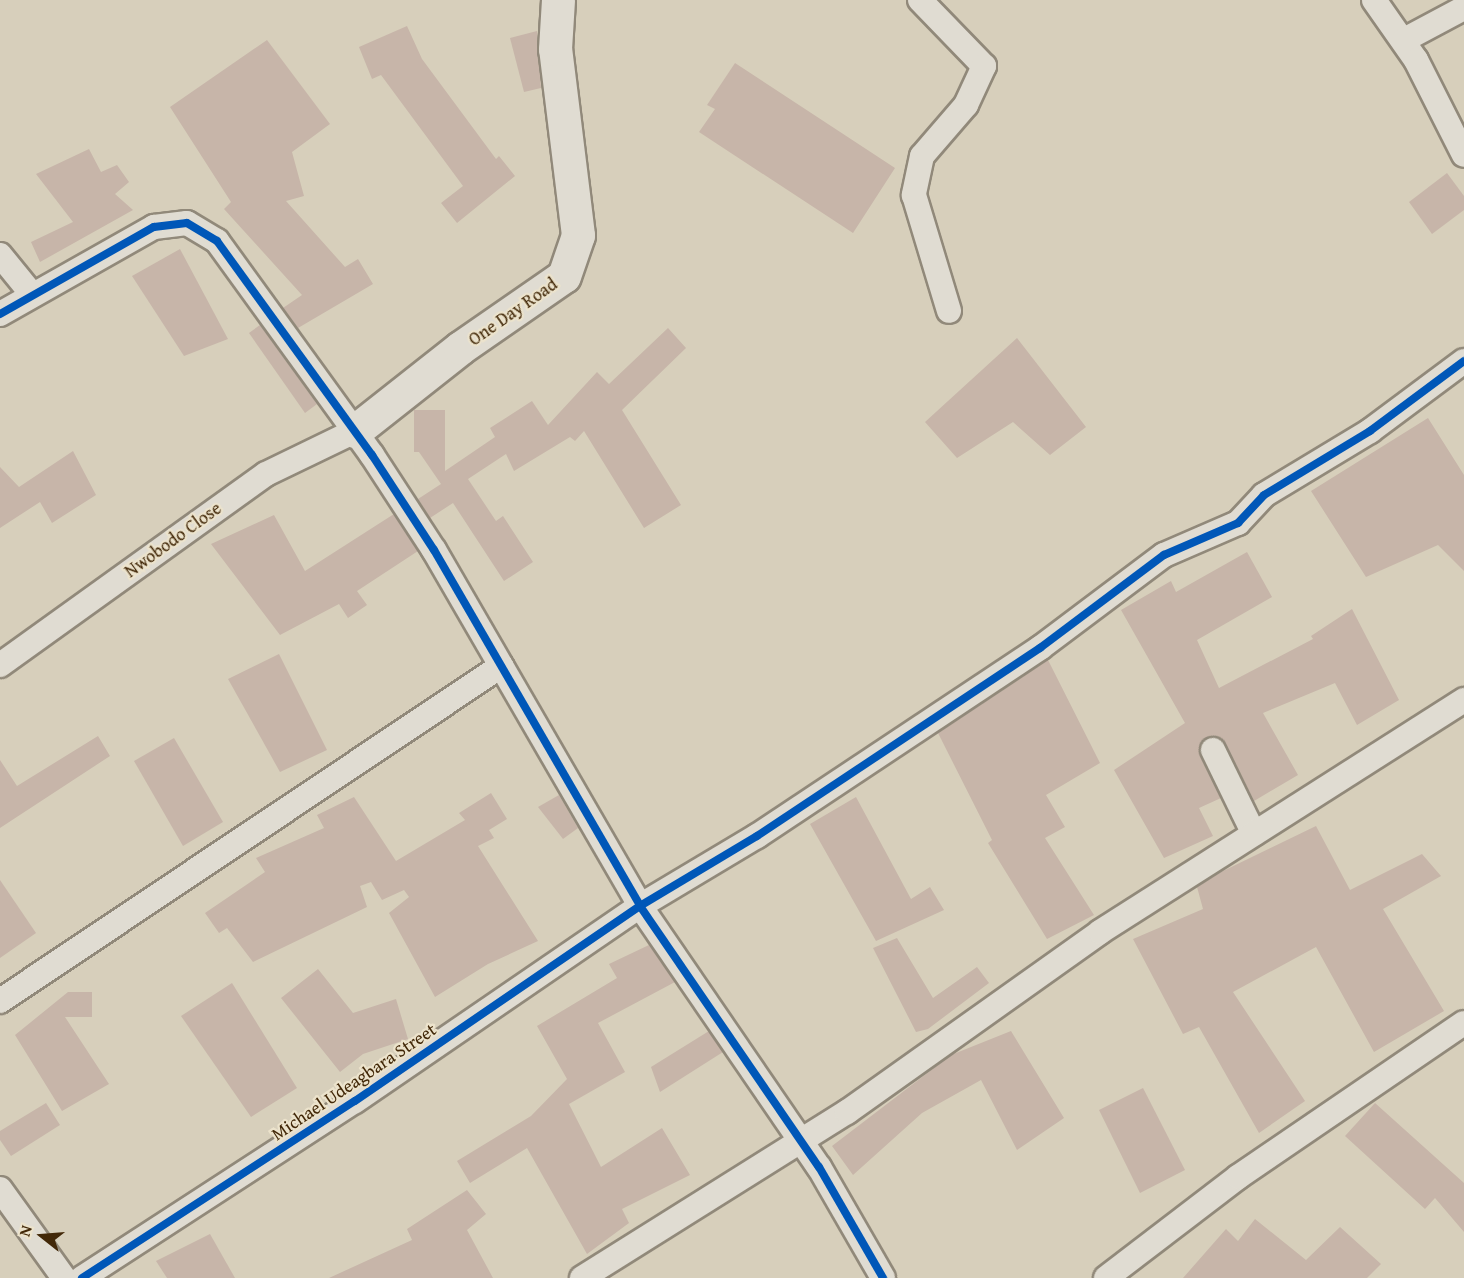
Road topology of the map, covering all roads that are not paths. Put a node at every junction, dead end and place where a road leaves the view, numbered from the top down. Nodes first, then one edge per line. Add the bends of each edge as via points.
1 (558, 0) edge
2 (920, 0) edge
3 (1374, 0) edge
4 (1464, 8) edge
5 (1404, 40) junction
6 (1464, 155) edge
7 (0, 255) edge
8 (31, 293) junction
9 (948, 311) dead end
10 (0, 315) edge
11 (1464, 361) edge
12 (355, 430) junction
13 (0, 664) edge
14 (501, 666) junction
15 (1464, 700) edge
16 (1213, 750) dead end
17 (1254, 834) junction
18 (640, 906) junction
19 (0, 1001) edge
20 (1464, 1023) edge
21 (802, 1141) junction
22 (0, 1189) edge
23 (64, 1278) edge
24 (82, 1278) edge
25 (582, 1278) edge
26 (884, 1278) edge
27 (1106, 1278) edge

1 - 12 main road, One Day Road via 555,49 578,235 564,276 460,348
2 - 9 street via 984,66 966,105 922,156 914,195
3 - 5 street
4 - 5 street
5 - 6 street
7 - 8 street
8 - 10 street
8 - 12 street via 154,227 187,223 217,241
11 - 18 street, Michael Udeagbara Street via 1370,431 1264,495 1238,523 1164,555 1040,648 757,836
12 - 13 street, Nwobodo Close via 266,474
12 - 14 street via 434,550
14 - 18 street
14 - 19 street
15 - 17 street
16 - 17 street
17 - 21 street via 1100,932 928,1058
18 - 21 street
18 - 24 street, Michael Udeagbara Street via 355,1101
20 - 27 street via 1238,1177
21 - 25 street
21 - 26 street
22 - 23 street

